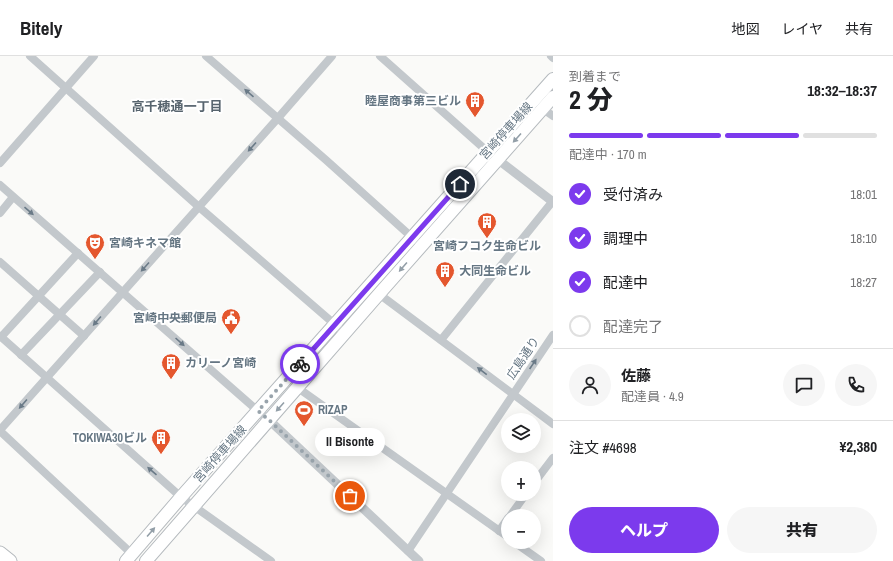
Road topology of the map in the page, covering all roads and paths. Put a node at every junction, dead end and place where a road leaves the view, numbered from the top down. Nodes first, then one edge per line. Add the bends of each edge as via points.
1 (30, 56) edge
2 (94, 56) edge
3 (206, 56) edge
4 (332, 56) edge
5 (380, 56) edge
6 (553, 79) edge
7 (66, 88) junction
8 (536, 97) junction
9 (553, 98) edge
10 (543, 109) junction
11 (553, 116) edge
12 (278, 118) junction
13 (488, 152) junction
14 (498, 160) junction
15 (0, 163) edge
16 (0, 185) edge
17 (13, 196) junction
18 (553, 202) edge
19 (199, 207) junction
20 (0, 213) edge
21 (412, 238) junction
22 (422, 246) junction
23 (78, 253) junction
24 (0, 262) edge
25 (100, 272) junction
26 (123, 292) junction
27 (379, 294) junction
28 (39, 295) junction
29 (59, 314) junction
30 (335, 325) junction
31 (346, 333) junction
32 (553, 335) edge
33 (0, 336) edge
34 (84, 336) junction
35 (441, 340) junction
36 (21, 355) junction
37 (46, 378) junction
38 (298, 388) junction
39 (513, 394) junction
40 (258, 411) junction
41 (269, 420) junction
42 (553, 424) edge
43 (0, 431) edge
44 (553, 458) edge
45 (541, 474) edge
46 (447, 493) junction
47 (181, 497) junction
48 (194, 507) junction
49 (501, 528) edge
50 (499, 531) joint
51 (524, 549) edge
52 (408, 551) junction
53 (0, 553) edge
54 (129, 558) edge
55 (267, 560) edge
56 (10, 561) edge
57 (146, 561) edge
58 (419, 561) edge
59 (541, 561) edge

1 - 7 street
2 - 7 street
12 -> 3 street
4 - 12 street
5 - 13 street
6 - 8 main road, 宮崎停車場線
7 - 15 street
7 - 19 street
8 - 10 street
8 - 13 main road, 宮崎停車場線
9 - 10 main road, 宮崎停車場線
10 - 11 street
10 -> 14 main road, 宮崎停車場線
12 -> 19 street
12 - 21 street
13 - 14 street
13 - 21 main road, 宮崎停車場線
14 - 18 street
14 - 22 main road, 宮崎停車場線
16 - 17 street
17 - 20 street
17 -> 23 street
18 - 35 street
19 -> 26 street
19 - 30 street
21 - 22 street
21 - 30 main road, 宮崎停車場線
22 -> 27 main road, 宮崎停車場線
23 - 25 street
23 - 28 street
24 - 28 street
25 - 26 street
25 - 29 street
26 -> 34 street
26 -> 40 street
27 - 31 main road, 宮崎停車場線
27 - 35 street
28 - 29 street
28 - 33 street
29 - 34 street
29 - 36 street
30 - 31 street
30 - 40 main road, 宮崎停車場線
31 - 38 main road, 宮崎停車場線
39 -> 32 street, 広島通り
33 - 36 street
34 - 37 street
39 -> 35 street
36 - 37 street
37 -> 43 street
47 -> 37 street
38 -> 41 main road, 宮崎停車場線
38 - 46 street
39 - 42 street
39 - 46 street, 広島通り
40 - 41 street
40 - 47 main road, 宮崎停車場線
41 - 48 main road, 宮崎停車場線
41 - 52 street
43 - 54 street
44 - 45 street
46 - 50 street
46 - 52 street, 広島通り
47 - 48 street
54 -> 47 main road, 宮崎停車場線
48 - 55 street
48 - 57 main road, 宮崎停車場線
49 - 50 street
51 - 59 street
52 - 58 street
53 - 56 highway

